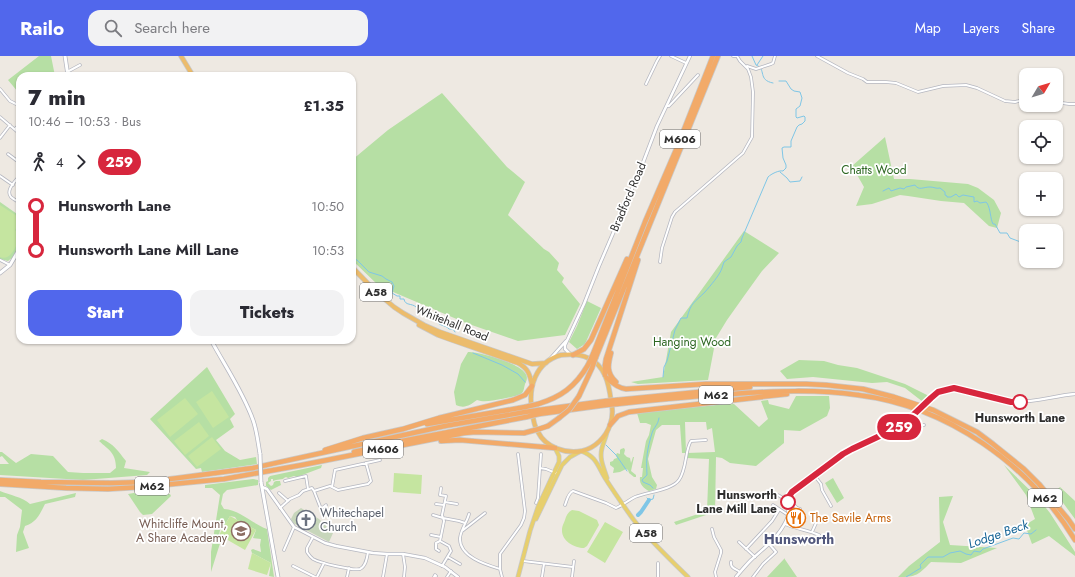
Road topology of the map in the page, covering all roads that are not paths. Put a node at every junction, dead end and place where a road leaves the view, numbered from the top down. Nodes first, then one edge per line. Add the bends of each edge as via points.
1 (65, 56) edge
2 (181, 56) edge
3 (660, 56) edge
4 (671, 56) edge
5 (690, 56) edge
6 (713, 56) edge
7 (718, 56) edge
8 (733, 56) edge
9 (737, 56) edge
10 (775, 56) edge
11 (817, 56) edge
12 (686, 63) junction
13 (80, 65) dead end
14 (746, 67) junction
15 (68, 72) joint
16 (191, 72) edge
17 (698, 75) dead end
18 (646, 84) dead end
19 (0, 89) edge
20 (1019, 101) edge
21 (1063, 103) edge
22 (16, 104) edge
23 (1075, 104) edge
24 (666, 107) junction
25 (0, 116) edge
26 (10, 125) junction
27 (15, 129) edge
28 (0, 138) edge
29 (8, 154) dead end
30 (16, 160) edge
31 (0, 176) edge
32 (16, 181) edge
33 (13, 185) junction
34 (16, 200) edge
35 (645, 222) junction
36 (641, 247) junction
37 (16, 255) edge
38 (660, 256) junction
39 (665, 258) dead end
40 (0, 260) edge
41 (660, 262) dead end
42 (10, 265) junction
43 (356, 271) edge
44 (0, 273) edge
45 (403, 313) junction
46 (616, 331) junction
47 (568, 339) junction
48 (213, 344) edge
49 (572, 355) junction
50 (594, 356) junction
51 (547, 362) junction
52 (590, 367) junction
53 (606, 377) junction
54 (789, 384) junction
55 (532, 386) junction
56 (644, 388) junction
57 (816, 392) junction
58 (1075, 394) edge
59 (617, 402) junction
60 (539, 410) junction
61 (525, 412) junction
62 (907, 422) junction
63 (924, 425) dead end
64 (609, 427) junction
65 (404, 428) junction
66 (910, 429) junction
67 (899, 431) dead end
68 (706, 440) dead end
69 (403, 446) junction
70 (555, 448) junction
71 (581, 451) junction
72 (518, 454) dead end
73 (541, 454) dead end
74 (295, 459) junction
75 (380, 460) dead end
76 (366, 462) junction
77 (302, 465) junction
78 (540, 468) junction
79 (556, 473) junction
80 (814, 475) junction
81 (0, 480) edge
82 (285, 481) dead end
83 (0, 484) edge
84 (610, 484) junction
85 (262, 487) junction
86 (332, 487) junction
87 (441, 488) dead end
88 (308, 489) junction
89 (314, 491) junction
90 (270, 493) junction
91 (279, 493) dead end
92 (263, 494) junction
93 (778, 495) dead end
94 (830, 498) dead end
95 (827, 500) junction
96 (288, 501) junction
97 (788, 502) junction
98 (444, 503) junction
99 (536, 503) dead end
100 (436, 504) dead end
101 (457, 504) dead end
102 (622, 504) junction
103 (326, 505) dead end
104 (565, 505) dead end
105 (773, 505) dead end
106 (830, 506) dead end
107 (280, 508) junction
108 (797, 508) junction
109 (320, 509) junction
110 (800, 509) dead end
111 (778, 510) junction
112 (485, 512) dead end
113 (324, 514) dead end
114 (469, 514) dead end
115 (789, 515) junction
116 (433, 516) dead end
117 (443, 518) junction
118 (817, 522) dead end
119 (465, 523) junction
120 (785, 524) junction
121 (294, 527) junction
122 (712, 529) dead end
123 (1075, 529) edge
124 (462, 531) junction
125 (812, 532) junction
126 (431, 535) dead end
127 (819, 535) dead end
128 (313, 537) junction
129 (441, 537) junction
130 (1075, 540) edge
131 (440, 541) junction
132 (739, 542) dead end
133 (769, 544) junction
134 (746, 549) junction
135 (284, 550) dead end
136 (439, 551) dead end
137 (368, 552) junction
138 (387, 554) junction
139 (403, 554) junction
140 (448, 557) junction
141 (755, 557) junction
142 (522, 561) junction
143 (574, 561) dead end
144 (731, 562) dead end
145 (324, 563) junction
146 (658, 563) dead end
147 (460, 564) dead end
148 (544, 564) junction
149 (293, 566) dead end
150 (442, 566) junction
151 (573, 567) junction
152 (349, 568) junction
153 (500, 569) junction
154 (451, 571) junction
155 (740, 572) junction
156 (278, 577) edge
157 (316, 577) edge
158 (347, 577) edge
159 (383, 577) edge
160 (404, 577) edge
161 (447, 577) edge
162 (458, 577) edge
163 (502, 577) edge
164 (518, 577) edge
165 (542, 577) edge
166 (572, 577) edge
167 (658, 577) edge
168 (688, 577) edge
169 (716, 577) edge
170 (736, 577) edge
171 (753, 577) edge

1 - 15 main road
2 - 16 highway
3 - 18 street
4 - 12 street
5 - 12 street, Bradford Road
6 - 35 highway, M606
7 - 36 highway, M606
8 - 9 street
9 - 14 street
10 - 14 street via 773,63 756,69
11 - 20 street via 867,82 896,83 918,92 943,86 966,85 1005,101
12 - 24 street, Bradford Road
13 - 15 street
14 - 38 street via 752,86 752,138 743,153 675,212
17 - 24 street
19 - 22 street
21 - 23 street
24 - 47 street, Bradford Road
25 - 26 street
26 - 27 street
26 - 28 street
29 - 30 street
31 - 33 street
32 - 33 street
33 - 34 street via 9,190
35 - 49 highway, M606 via 591,340 584,349
35 - 50 highway, M606
36 - 46 highway, M606
36 - 50 highway, M606
37 - 42 main road
38 - 39 street
38 - 41 street
40 - 42 street
42 - 44 main road
43 - 45 highway, Whitehall Road / A58 via 375,291
45 - 51 highway, Whitehall Road / A58 via 440,332 532,364
45 - 55 highway, A58 via 438,335 518,363 527,370
46 - 53 highway, M606 via 605,362
46 - 56 highway via 608,366 610,375 620,385
47 - 49 street via 565,348
47 - 51 street, Bradford Road
48 - 85 main road, bridge via 253,420 258,437
49 - 51 highway via 558,356
49 - 53 highway via 592,360 600,366
50 - 52 highway, M606, bridge
51 - 55 highway via 539,369
52 - 60 highway, M606 via 567,390
52 - 69 highway, M606, bridge via 579,396 569,410 548,426 524,433 470,433
53 - 56 highway via 620,388
53 - 64 highway via 612,407
54 - 56 highway via 706,384
54 - 59 highway, M62 via 689,392
54 - 123 highway, M62 via 863,389 933,410 976,432 1007,455 1039,484
55 - 65 highway via 518,398
55 - 70 highway via 530,394 535,425 541,437
57 - 59 highway, M62 via 781,391
57 - 64 highway via 629,412 618,416
57 - 130 highway, M62 via 860,395 889,401 914,408 960,429 1016,468 1047,500
58 - 62 street, bridge via 1011,402 954,388 938,392
59 - 60 highway, M62, bridge
60 - 61 highway, M62, bridge
60 - 61 highway, M606, bridge
61 - 65 highway, M606
61 - 74 highway, M62 via 445,426
61 - 77 highway, M62
62 - 66 street
62 - 80 street via 852,449
63 - 66 street
64 - 71 highway via 597,443
64 - 84 main road, A58 via 601,449 601,457
65 - 74 highway, M606
66 - 67 street
68 - 102 street via 691,441 688,445 685,464 679,480 674,484
69 - 70 highway via 460,440
69 - 77 highway, M606
70 - 71 highway
70 - 79 main road via 560,460
71 - 79 main road via 568,458
71 - 84 main road, A58 via 594,459
72 - 153 street via 524,518 500,554
73 - 78 street
74 - 81 highway, M62 via 253,468 145,482 69,483
75 - 76 street
76 - 86 street via 335,470
76 - 86 street via 371,481 368,484 338,490
77 - 83 highway, M62 via 224,479 142,487 81,489
78 - 79 street
78 - 99 street
79 - 142 main road via 540,500
80 - 95 street via 821,484
80 - 97 street via 792,492
82 - 88 street via 306,476
84 - 102 main road, A58
85 - 90 street
85 - 92 main road
86 - 89 street
87 - 98 street via 440,495 446,496
88 - 89 street via 312,488
88 - 96 street
89 - 109 street
90 - 92 street
90 - 107 street
91 - 96 street
92 - 156 main road
93 - 97 street
94 - 95 street
95 - 106 street
96 - 107 street
97 - 108 street
97 - 115 street
98 - 100 street
98 - 101 street
98 - 117 street
102 - 104 street via 616,508 572,491
102 - 168 main road, A58 via 662,552
103 - 109 street
105 - 111 street
107 - 121 street
108 - 110 street
108 - 115 street
109 - 113 street
111 - 115 street
111 - 134 street
112 - 124 street
114 - 119 street
115 - 120 street
116 - 117 street
117 - 119 street
117 - 129 street
118 - 125 street
119 - 124 street
120 - 125 street
120 - 133 street
121 - 128 street
121 - 135 street
122 - 169 street via 721,550
124 - 153 street via 460,541 466,552 479,562
125 - 127 street
126 - 129 street
128 - 137 street via 336,546
128 - 145 street via 307,552 314,559
129 - 131 street
131 - 136 street via 436,543 435,548
131 - 140 street via 451,548
132 - 134 street
133 - 141 street
133 - 171 street via 776,552
134 - 141 street
137 - 138 street
137 - 152 street via 362,568
138 - 139 street
138 - 159 street
139 - 150 street via 425,558
139 - 160 street
140 - 147 street
140 - 150 street
141 - 155 street
142 - 148 street
142 - 164 main road
143 - 151 street
144 - 155 street via 733,568
145 - 152 street
145 - 157 street
146 - 167 street
148 - 151 street
148 - 165 street
149 - 157 street
150 - 154 street
151 - 166 street
152 - 158 street
153 - 163 street
154 - 161 street
154 - 162 street
155 - 170 street

